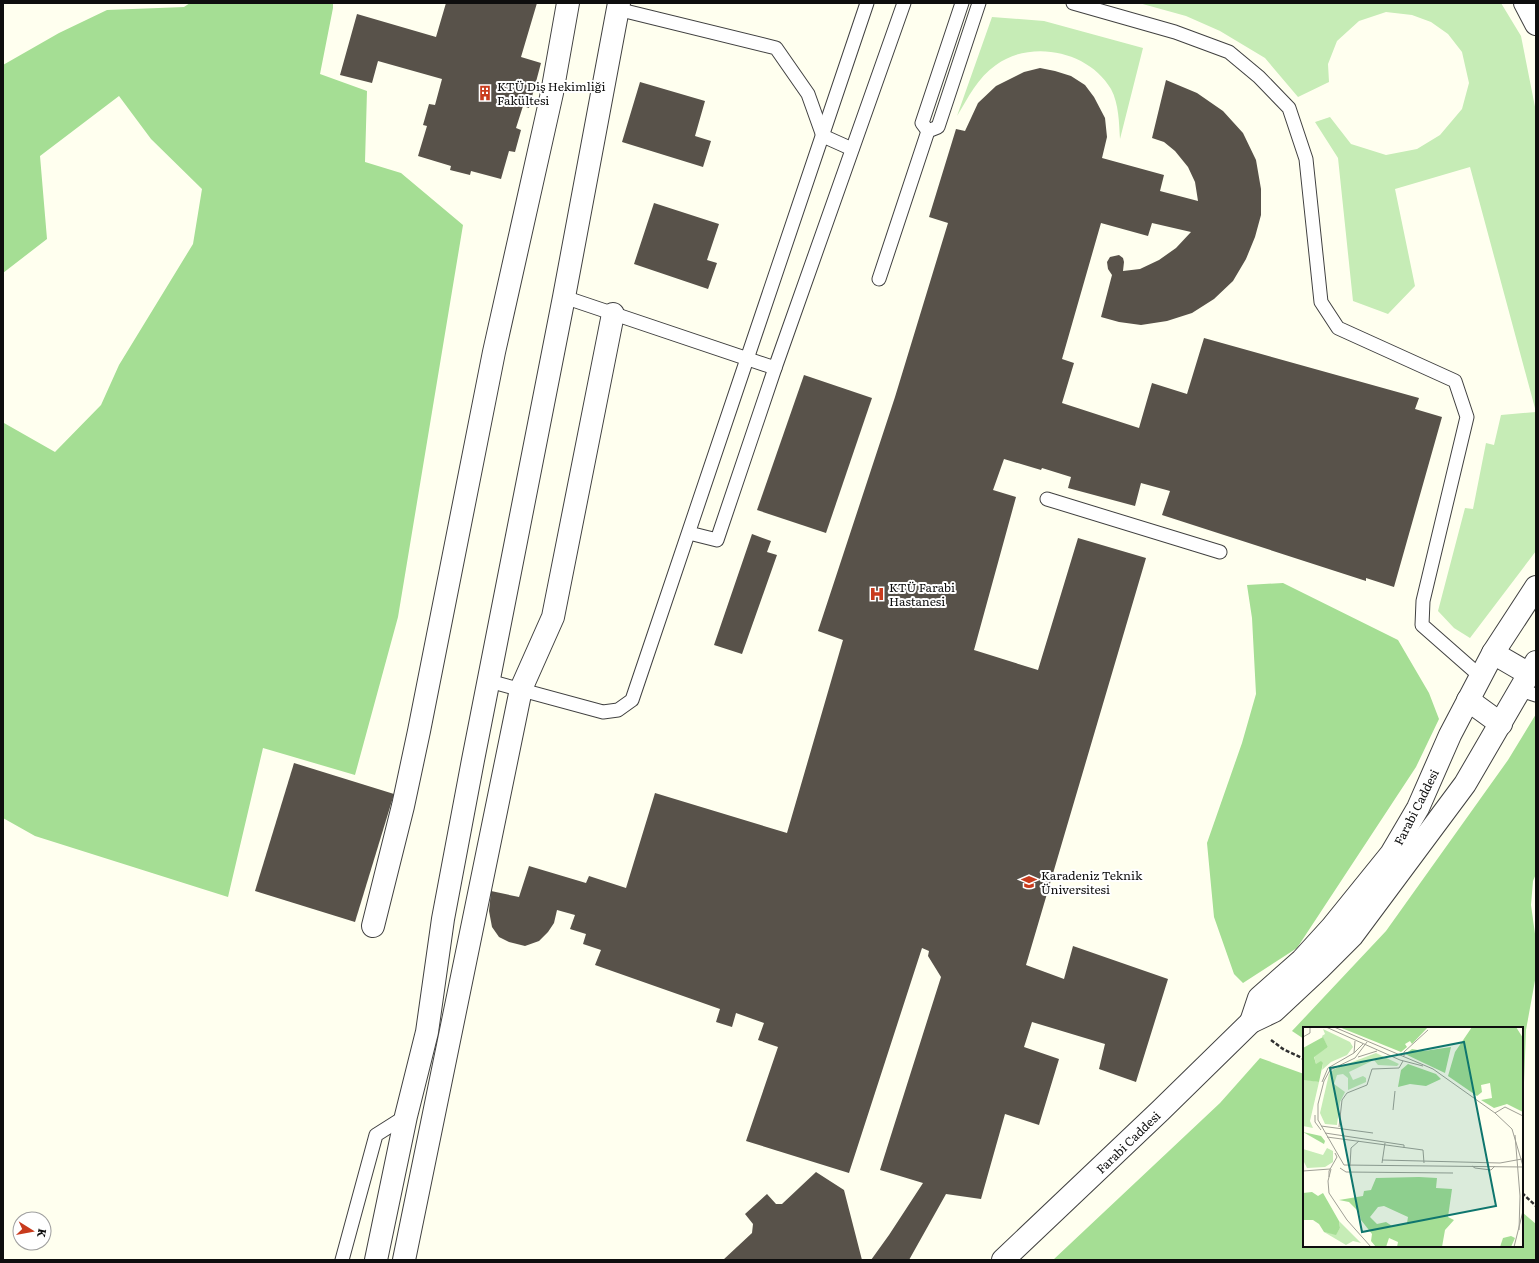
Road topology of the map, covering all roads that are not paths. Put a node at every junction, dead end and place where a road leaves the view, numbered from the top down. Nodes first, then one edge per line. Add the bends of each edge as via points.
1 (568, 3) edge
2 (867, 3) edge
3 (904, 3) edge
4 (962, 3) edge
5 (979, 3) edge
6 (1073, 3) edge
7 (1525, 3) edge
8 (618, 6) edge
9 (1536, 24) edge
10 (928, 131) junction
11 (823, 136) junction
12 (852, 149) junction
13 (879, 280) dead end
14 (564, 297) junction
15 (613, 314) junction
16 (747, 359) junction
17 (775, 368) junction
18 (1047, 499) dead end
19 (689, 533) junction
20 (1220, 552) dead end
21 (1536, 587) edge
22 (1493, 653) junction
23 (1480, 676) junction
24 (1530, 680) edge
25 (489, 681) junction
26 (521, 690) junction
27 (1468, 700) junction
28 (1501, 724) junction
29 (373, 926) dead end
30 (1251, 1022) junction
31 (406, 1116) junction
32 (342, 1260) edge
33 (376, 1260) edge
34 (404, 1260) edge
35 (1003, 1260) edge

1 - 29 street via 552,93 494,352 419,731
2 - 11 lane
3 - 12 lane
4 - 10 lane via 922,123
5 - 10 lane via 938,127
6 - 23 lane via 1175,32 1229,52 1259,77 1289,108 1306,159 1321,302 1338,328 1455,381 1467,418 1423,601 1422,625
7 - 9 street
8 - 11 lane via 776,48 808,94
8 - 14 street
10 - 13 lane
11 - 12 lane
11 - 16 lane
12 - 17 lane
14 - 15 lane
14 - 25 street
15 - 16 lane
15 - 26 street via 553,617
16 - 17 lane
16 - 19 lane
17 - 19 lane via 717,540
18 - 20 lane
19 - 26 lane via 632,700 618,710 603,712
21 - 22 street, Farabi Caddesi
22 - 23 street, Farabi Caddesi
22 - 24 street
23 - 27 street, Farabi Caddesi
24 - 28 street, Farabi Caddesi
25 - 26 lane
25 - 31 street via 443,919 427,1032
26 - 34 street
27 - 28 street
27 - 30 street, Farabi Caddesi via 1418,808 1391,854 1302,960 1259,998
28 - 30 street, Farabi Caddesi via 1465,784 1352,936 1274,1011
30 - 35 street, Farabi Caddesi
31 - 32 lane via 376,1135
31 - 33 street

